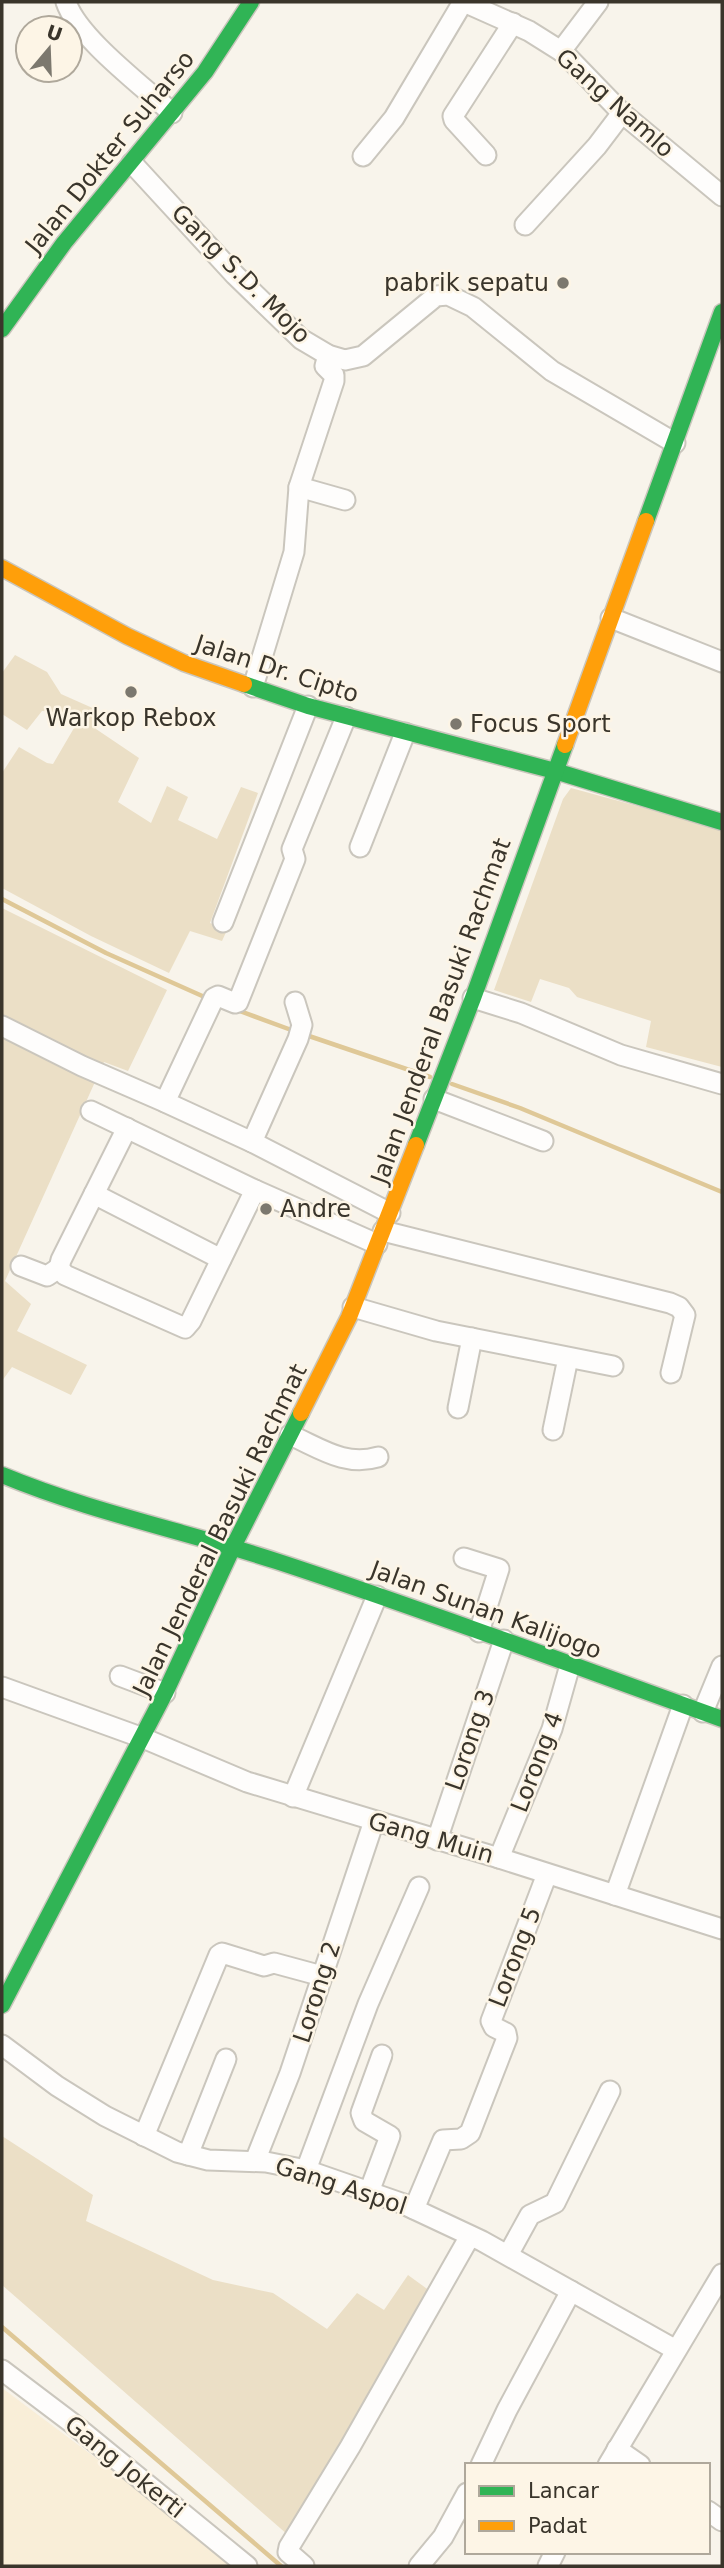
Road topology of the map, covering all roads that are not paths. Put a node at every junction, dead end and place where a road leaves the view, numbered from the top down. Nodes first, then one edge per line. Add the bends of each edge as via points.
1 (65, 2) edge
2 (251, 2) edge
3 (464, 2) edge
4 (598, 2) edge
5 (513, 23) junction
6 (561, 51) junction
7 (172, 113) junction
8 (622, 113) junction
9 (486, 155) dead end
10 (363, 156) dead end
11 (132, 163) junction
12 (722, 196) edge
13 (525, 225) dead end
14 (722, 312) edge
15 (2, 329) edge
16 (328, 355) junction
17 (675, 443) junction
18 (299, 487) junction
19 (345, 500) dead end
20 (2, 569) edge
21 (611, 618) junction
22 (722, 662) edge
23 (253, 687) junction
24 (308, 706) junction
25 (346, 717) junction
26 (405, 733) junction
27 (555, 771) junction
28 (722, 822) edge
29 (360, 847) dead end
30 (223, 922) dead end
31 (473, 998) junction
32 (295, 1002) dead end
33 (2, 1026) edge
34 (722, 1083) edge
35 (435, 1098) junction
36 (165, 1102) junction
37 (91, 1111) dead end
38 (127, 1128) junction
39 (543, 1141) dead end
40 (252, 1142) junction
41 (255, 1190) junction
42 (94, 1194) junction
43 (383, 1229) junction
44 (221, 1259) junction
45 (21, 1266) dead end
46 (59, 1268) junction
47 (353, 1307) junction
48 (472, 1338) junction
49 (568, 1358) junction
50 (613, 1366) dead end
51 (671, 1373) dead end
52 (458, 1408) dead end
53 (552, 1430) dead end
54 (290, 1435) junction
55 (378, 1457) dead end
56 (2, 1475) edge
57 (233, 1547) junction
58 (464, 1558) dead end
59 (377, 1596) junction
60 (479, 1632) junction
61 (504, 1640) junction
62 (570, 1665) junction
63 (722, 1666) edge
64 (120, 1676) dead end
65 (2, 1687) edge
66 (166, 1693) junction
67 (683, 1705) junction
68 (703, 1712) junction
69 (722, 1720) edge
70 (143, 1738) junction
71 (293, 1797) junction
72 (374, 1821) junction
73 (437, 1840) junction
74 (499, 1858) junction
75 (547, 1874) junction
76 (419, 1887) dead end
77 (615, 1895) junction
78 (722, 1929) edge
79 (322, 1976) junction
80 (2, 2005) edge
81 (2, 2045) edge
82 (382, 2055) dead end
83 (226, 2059) dead end
84 (610, 2091) dead end
85 (144, 2136) junction
86 (188, 2155) junction
87 (254, 2161) junction
88 (306, 2170) junction
89 (369, 2192) junction
90 (414, 2209) junction
91 (470, 2236) junction
92 (508, 2255) junction
93 (722, 2274) edge
94 (571, 2291) junction
95 (676, 2350) junction
96 (2, 2370) edge
97 (613, 2457) edge
98 (482, 2463) edge
99 (633, 2463) edge
100 (465, 2497) edge
101 (247, 2566) edge
102 (304, 2566) edge
103 (419, 2566) edge

1 - 7 street via 91,40
2 - 7 street, Jalan Dokter Suharso
3 - 5 street, Gang Namlo
3 - 10 street via 394,118
4 - 6 street
5 - 6 street, Gang Namlo
5 - 9 street via 453,116
6 - 8 street, Gang Namlo
7 - 11 street, Jalan Dokter Suharso
8 - 12 street, Gang Namlo
8 - 13 street
11 - 15 street, Jalan Dokter Suharso via 64,243
11 - 16 street, Gang S.D. Mojo via 264,303 301,339
14 - 17 street, Jalan Jenderal Basuki Rachmat
16 - 17 street, Gang S.D. Mojo via 345,360 363,356 436,296 448,295 473,307 552,371
16 - 18 street via 326,368 334,381
17 - 21 street, Jalan Jenderal Basuki Rachmat
18 - 19 street
18 - 23 street via 294,552
20 - 23 street, Jalan Dr. Cipto via 173,658
21 - 22 street
21 - 27 street, Jalan Jenderal Basuki Rachmat
23 - 24 street, Jalan Dr. Cipto
24 - 25 street, Jalan Dr. Cipto
24 - 30 street
25 - 26 street, Jalan Dr. Cipto
25 - 36 street via 292,849 295,859 238,1002 218,996 211,1004
26 - 27 street, Jalan Dr. Cipto
26 - 29 street
27 - 28 street, Jalan Dr. Cipto
27 - 31 street, Jalan Jenderal Basuki Rachmat
31 - 34 street via 621,1055
31 - 35 street, Jalan Jenderal Basuki Rachmat
32 - 40 street via 300,1032
33 - 36 street
35 - 39 street
35 - 43 street, Jalan Jenderal Basuki Rachmat
36 - 40 street
37 - 38 street
38 - 41 street
38 - 42 street
40 - 43 street
41 - 43 street
41 - 44 street
42 - 44 street
42 - 46 street
43 - 47 street, Jalan Jenderal Basuki Rachmat
43 - 51 street via 679,1307 685,1315
44 - 46 street via 185,1328 65,1275
45 - 46 street via 47,1276
47 - 48 street
47 - 54 street, Jalan Jenderal Basuki Rachmat
48 - 49 street
48 - 52 street
49 - 50 street
49 - 53 street
54 - 55 street via 347,1460
54 - 57 street, Jalan Jenderal Basuki Rachmat
56 - 57 street, Jalan Sunan Kalijogo via 134,1521
57 - 59 street, Jalan Sunan Kalijogo
57 - 66 street, Jalan Jenderal Basuki Rachmat
58 - 60 street via 499,1569
59 - 60 street, Jalan Sunan Kalijogo
59 - 71 street
60 - 61 street, Jalan Sunan Kalijogo
61 - 62 street, Jalan Sunan Kalijogo
61 - 73 street, Lorong 3
62 - 67 street, Jalan Sunan Kalijogo
62 - 74 street, Lorong 4 via 552,1729
63 - 68 street
64 - 66 street
65 - 70 street, Gang Muin
66 - 70 street, Jalan Jenderal Basuki Rachmat
67 - 68 street, Jalan Sunan Kalijogo
67 - 77 street
68 - 69 street, Jalan Sunan Kalijogo
70 - 71 street, Gang Muin via 247,1783
70 - 80 street, Jalan Jenderal Basuki Rachmat
71 - 72 street, Gang Muin
72 - 73 street, Gang Muin
72 - 79 street, Lorong 2
73 - 74 street, Gang Muin
74 - 75 street, Gang Muin
75 - 77 street, Gang Muin
75 - 90 street, Lorong 5 via 491,2021 507,2038 466,2137 443,2140
76 - 88 street via 368,2004
77 - 78 street, Gang Muin
79 - 85 street via 219,1955
79 - 87 street, Lorong 2
81 - 85 street, Gang Aspol via 57,2086
82 - 89 street via 361,2113 365,2121 390,2136
83 - 86 street
84 - 92 street via 555,2203 530,2215
85 - 86 street, Gang Aspol
86 - 87 street, Gang Aspol
87 - 88 street, Gang Aspol
88 - 89 street, Gang Aspol
89 - 90 street, Gang Aspol
90 - 91 street, Gang Aspol
91 - 92 street, Gang Aspol
91 - 102 street via 289,2547 288,2552
92 - 94 street, Gang Aspol
93 - 95 street
94 - 95 street, Gang Aspol
94 - 98 street
95 - 97 street
96 - 101 street, Gang Jokerti
97 - 99 street
100 - 103 street via 443,2537

